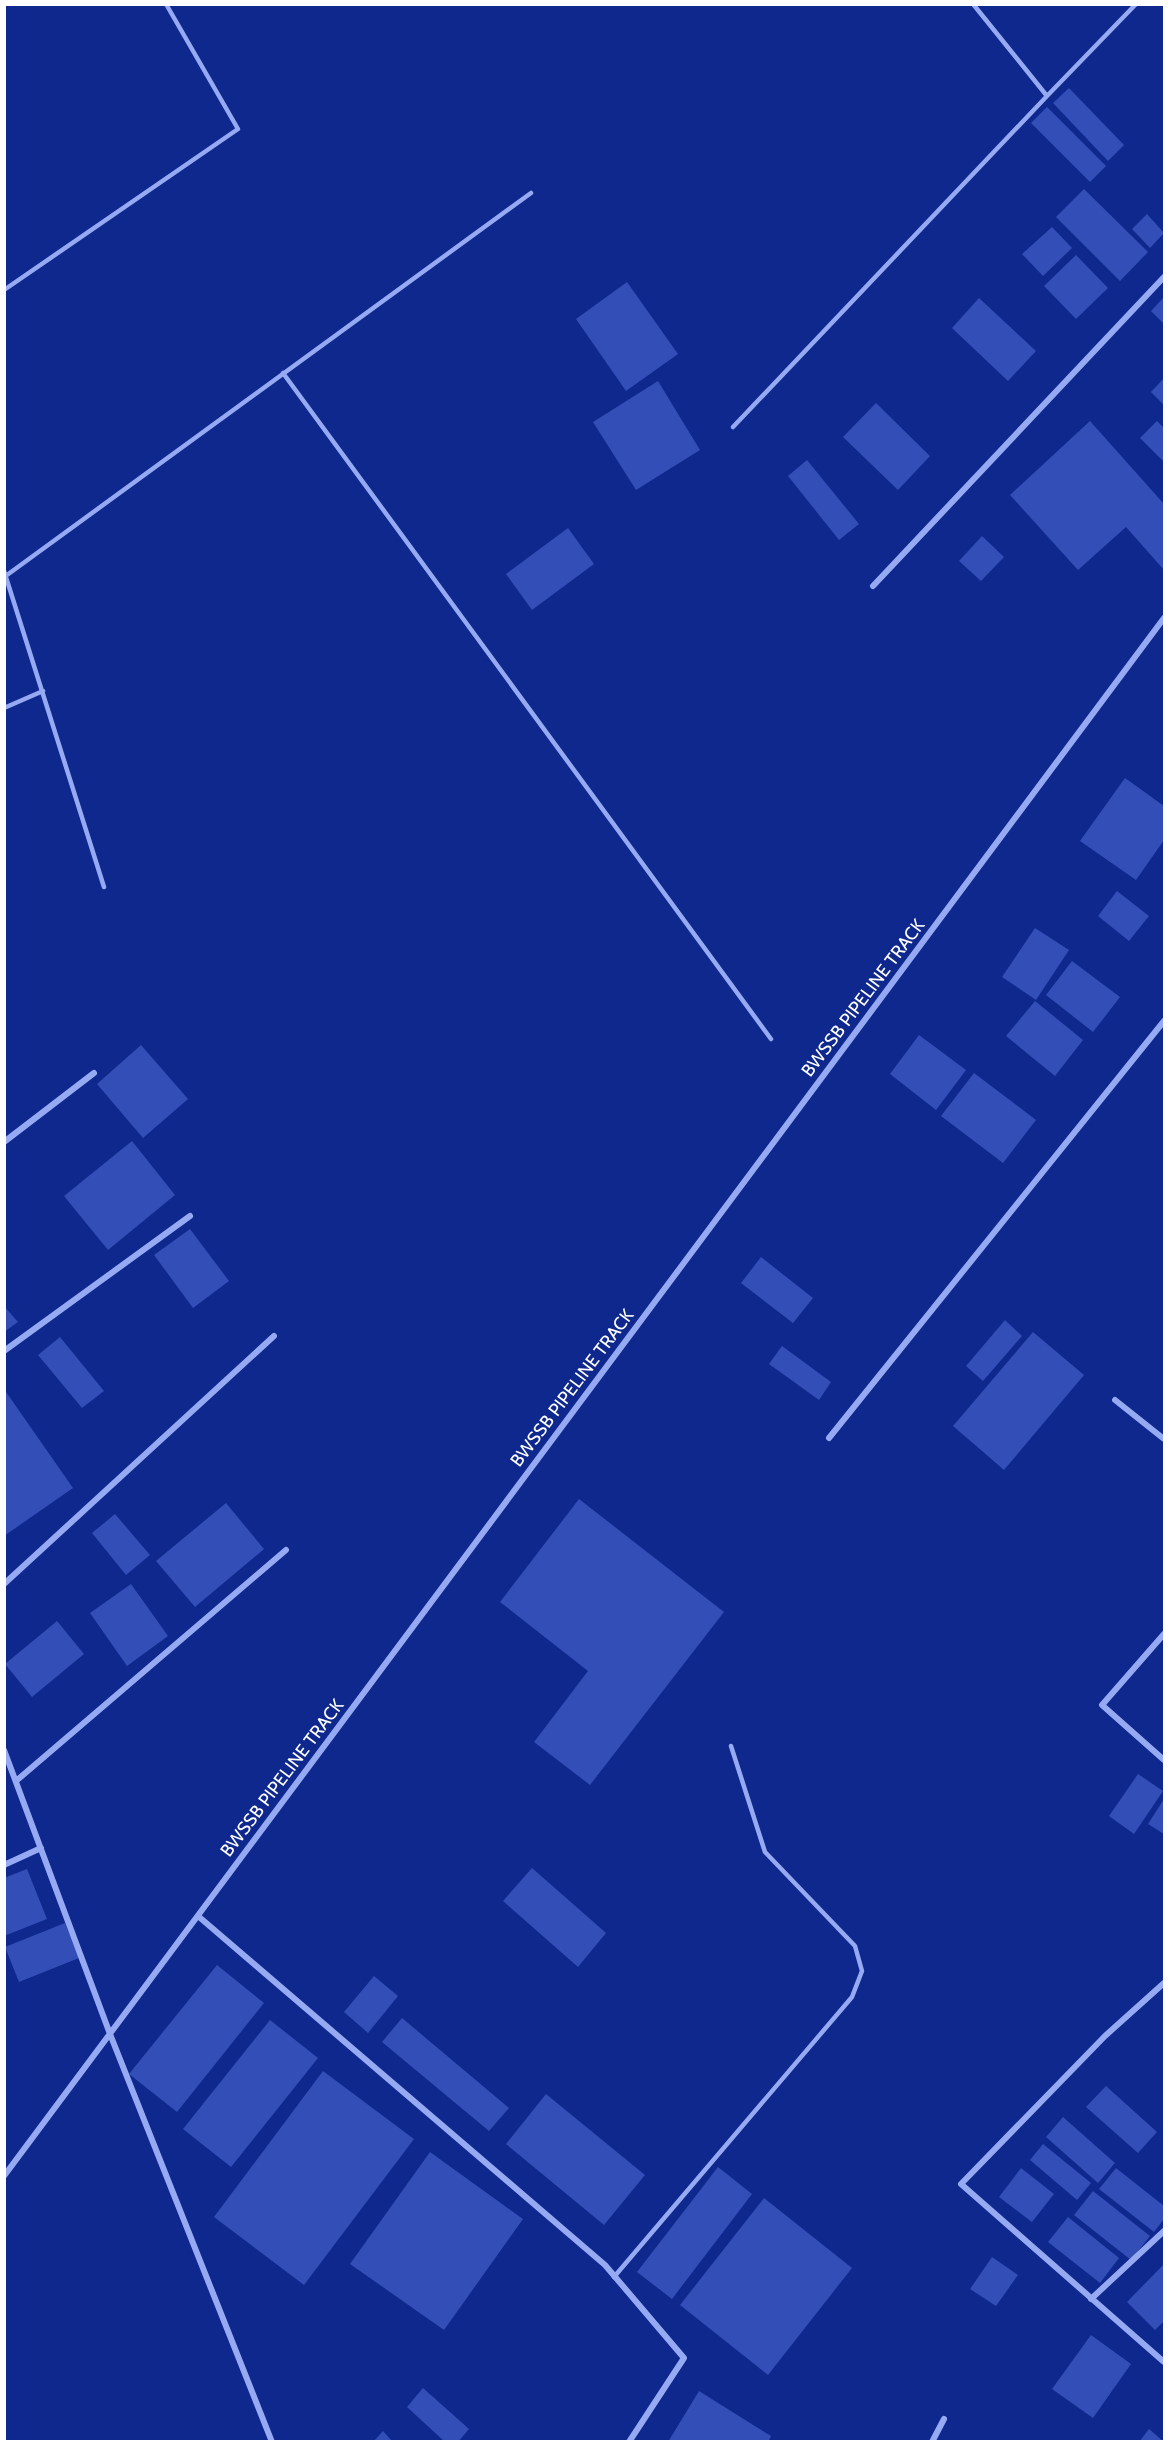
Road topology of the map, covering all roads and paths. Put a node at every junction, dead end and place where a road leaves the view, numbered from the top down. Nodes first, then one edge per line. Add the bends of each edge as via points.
1 (166, 4) edge
2 (973, 4) edge
3 (1136, 4) edge
4 (1047, 96) junction
5 (531, 192) dead end
6 (1164, 277) edge
7 (4, 290) edge
8 (283, 373) junction
9 (733, 427) dead end
10 (6, 573) edge
11 (873, 586) dead end
12 (1164, 618) edge
13 (43, 691) junction
14 (4, 708) edge
15 (104, 887) dead end
16 (1164, 1021) edge
17 (771, 1039) dead end
18 (94, 1073) dead end
19 (4, 1142) edge
20 (190, 1216) dead end
21 (274, 1336) dead end
22 (4, 1351) edge
23 (1115, 1400) dead end
24 (829, 1438) dead end
25 (1164, 1439) edge
26 (286, 1550) dead end
27 (4, 1584) edge
28 (1164, 1634) edge
29 (731, 1746) dead end
30 (4, 1750) edge
31 (1164, 1760) edge
32 (16, 1781) junction
33 (40, 1848) junction
34 (4, 1865) edge
35 (198, 1916) junction
36 (1164, 1983) edge
37 (111, 2034) junction
38 (4, 2176) edge
39 (1164, 2231) edge
40 (614, 2277) junction
41 (1091, 2299) junction
42 (1164, 2362) edge
43 (944, 2419) dead end
44 (272, 2442) edge
45 (629, 2442) edge
46 (932, 2442) edge

1 - 7 lane via 238,129
2 - 4 lane
3 - 4 lane
4 - 9 lane
5 - 8 lane
6 - 11 street
8 - 10 lane
8 - 17 lane
10 - 13 lane
12 - 35 street, BWSSB PIPELINE TRACK
13 - 14 lane
13 - 15 lane
16 - 24 street
18 - 19 street
20 - 22 street
21 - 27 street
23 - 25 street
26 - 32 street
28 - 31 street via 1101,1705
29 - 40 lane via 765,1852 855,1946 862,1971 852,1997
30 - 32 street
32 - 33 street
33 - 34 street
33 - 37 street
35 - 37 street, BWSSB PIPELINE TRACK
35 - 40 street via 605,2265
36 - 41 street via 1105,2036 961,2184
37 - 38 street, BWSSB PIPELINE TRACK
37 - 44 street
39 - 41 street
40 - 45 street via 684,2358
41 - 42 street
43 - 46 street

